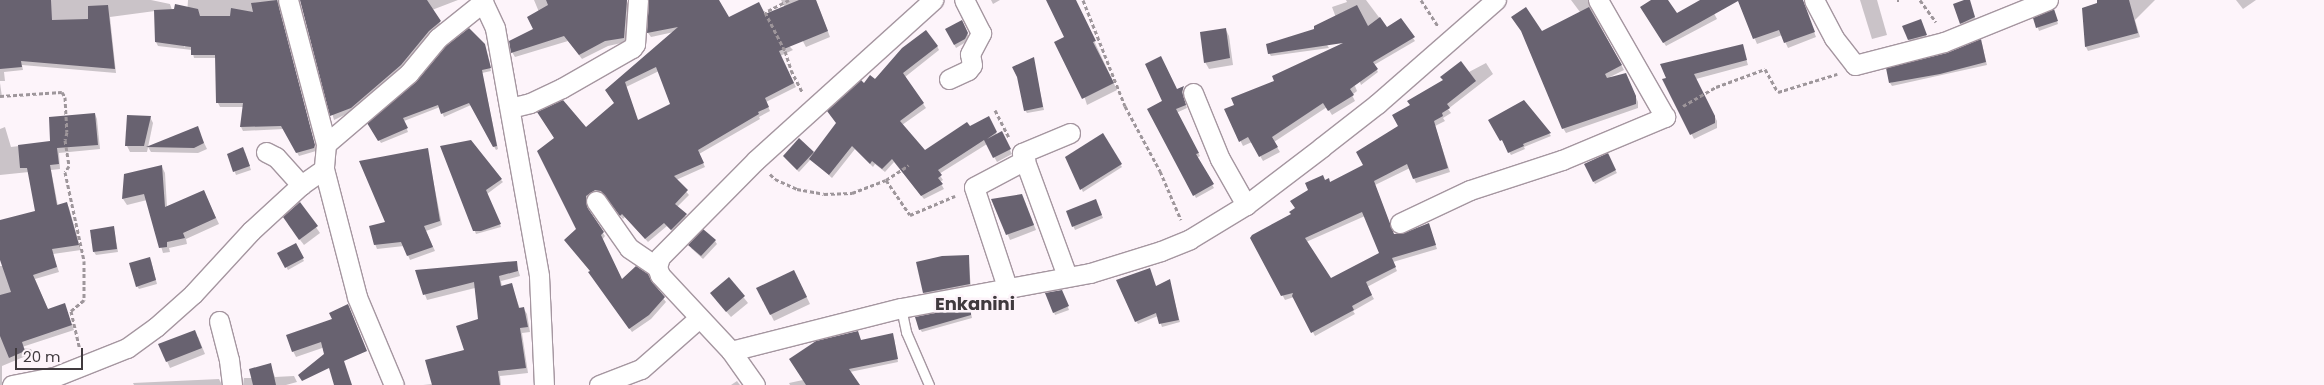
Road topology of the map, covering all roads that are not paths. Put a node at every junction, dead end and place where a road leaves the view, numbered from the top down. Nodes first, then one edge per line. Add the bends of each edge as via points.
1 (288, 0) edge
2 (638, 0) edge
3 (933, 0) edge
4 (964, 0) edge
5 (1496, 0) edge
6 (1598, 0) edge
7 (1814, 0) edge
8 (2048, 0) edge
9 (482, 1) edge
10 (949, 79) dead end
11 (1192, 92) dead end
12 (510, 108) junction
13 (1070, 133) dead end
14 (326, 144) junction
15 (266, 152) dead end
16 (1023, 157) junction
17 (324, 169) junction
18 (301, 185) junction
19 (596, 201) dead end
20 (1246, 205) junction
21 (1400, 223) dead end
22 (657, 267) junction
23 (1067, 276) junction
24 (1007, 287) junction
25 (901, 308) junction
26 (699, 318) junction
27 (219, 321) dead end
28 (731, 351) junction
29 (541, 384) edge
30 (12, 385) edge
31 (232, 385) edge
32 (394, 385) edge
33 (599, 385) edge
34 (755, 385) edge
35 (929, 385) edge

1 - 14 street
2 - 12 street via 632,48 562,88 530,103
3 - 22 street via 756,160 666,250
4 - 10 street via 981,33 970,54 972,65
5 - 20 street via 1377,104
6 - 21 street via 1665,117 1562,160 1470,190
7 - 8 street via 1834,38 1855,65 1944,42
9 - 12 street via 495,28
9 - 14 street via 438,38 409,73
11 - 20 street via 1220,159
12 - 29 street via 538,276
13 - 16 street
14 - 17 street
15 - 18 street via 276,157
16 - 23 street
16 - 24 street via 974,186
17 - 18 street
17 - 32 street via 357,297
18 - 30 street via 156,328 127,348 84,367
19 - 22 street via 629,248
20 - 23 street via 1190,239 1161,251 1090,273
22 - 26 street via 660,275
23 - 24 street
24 - 25 street
25 - 28 street
25 - 35 lane via 906,332
26 - 28 street
26 - 33 street via 641,369
27 - 31 street
28 - 34 street

